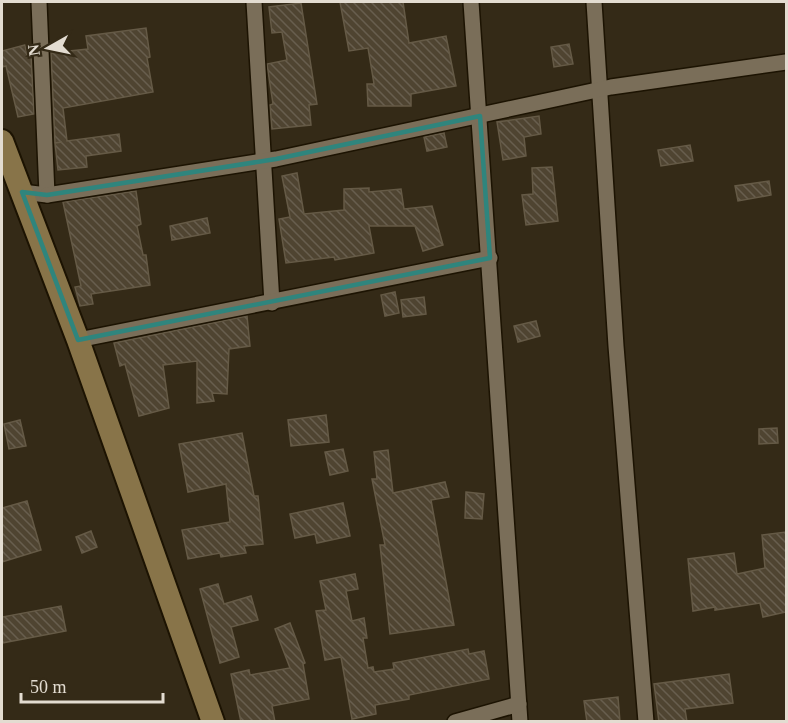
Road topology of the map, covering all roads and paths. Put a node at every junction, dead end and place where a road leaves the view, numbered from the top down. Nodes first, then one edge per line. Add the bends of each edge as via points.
1 (39, 2) edge
2 (254, 2) edge
3 (471, 2) edge
4 (594, 2) edge
5 (786, 62) edge
6 (600, 89) junction
7 (480, 116) junction
8 (2, 141) edge
9 (264, 161) junction
10 (22, 192) junction
11 (47, 195) junction
12 (490, 258) junction
13 (272, 303) junction
14 (78, 340) junction
15 (519, 704) junction
16 (213, 722) edge
17 (455, 722) edge
18 (520, 722) edge
19 (646, 722) edge

1 - 11 street
2 - 9 street
3 - 7 street
4 - 6 street
5 - 6 street
6 - 7 street
6 - 19 street
7 - 9 street
7 - 12 street
8 - 10 main road
9 - 11 street
9 - 13 street
10 - 11 street
10 - 14 main road
12 - 13 street
12 - 15 street
13 - 14 street
14 - 16 main road
15 - 17 street
15 - 18 street

